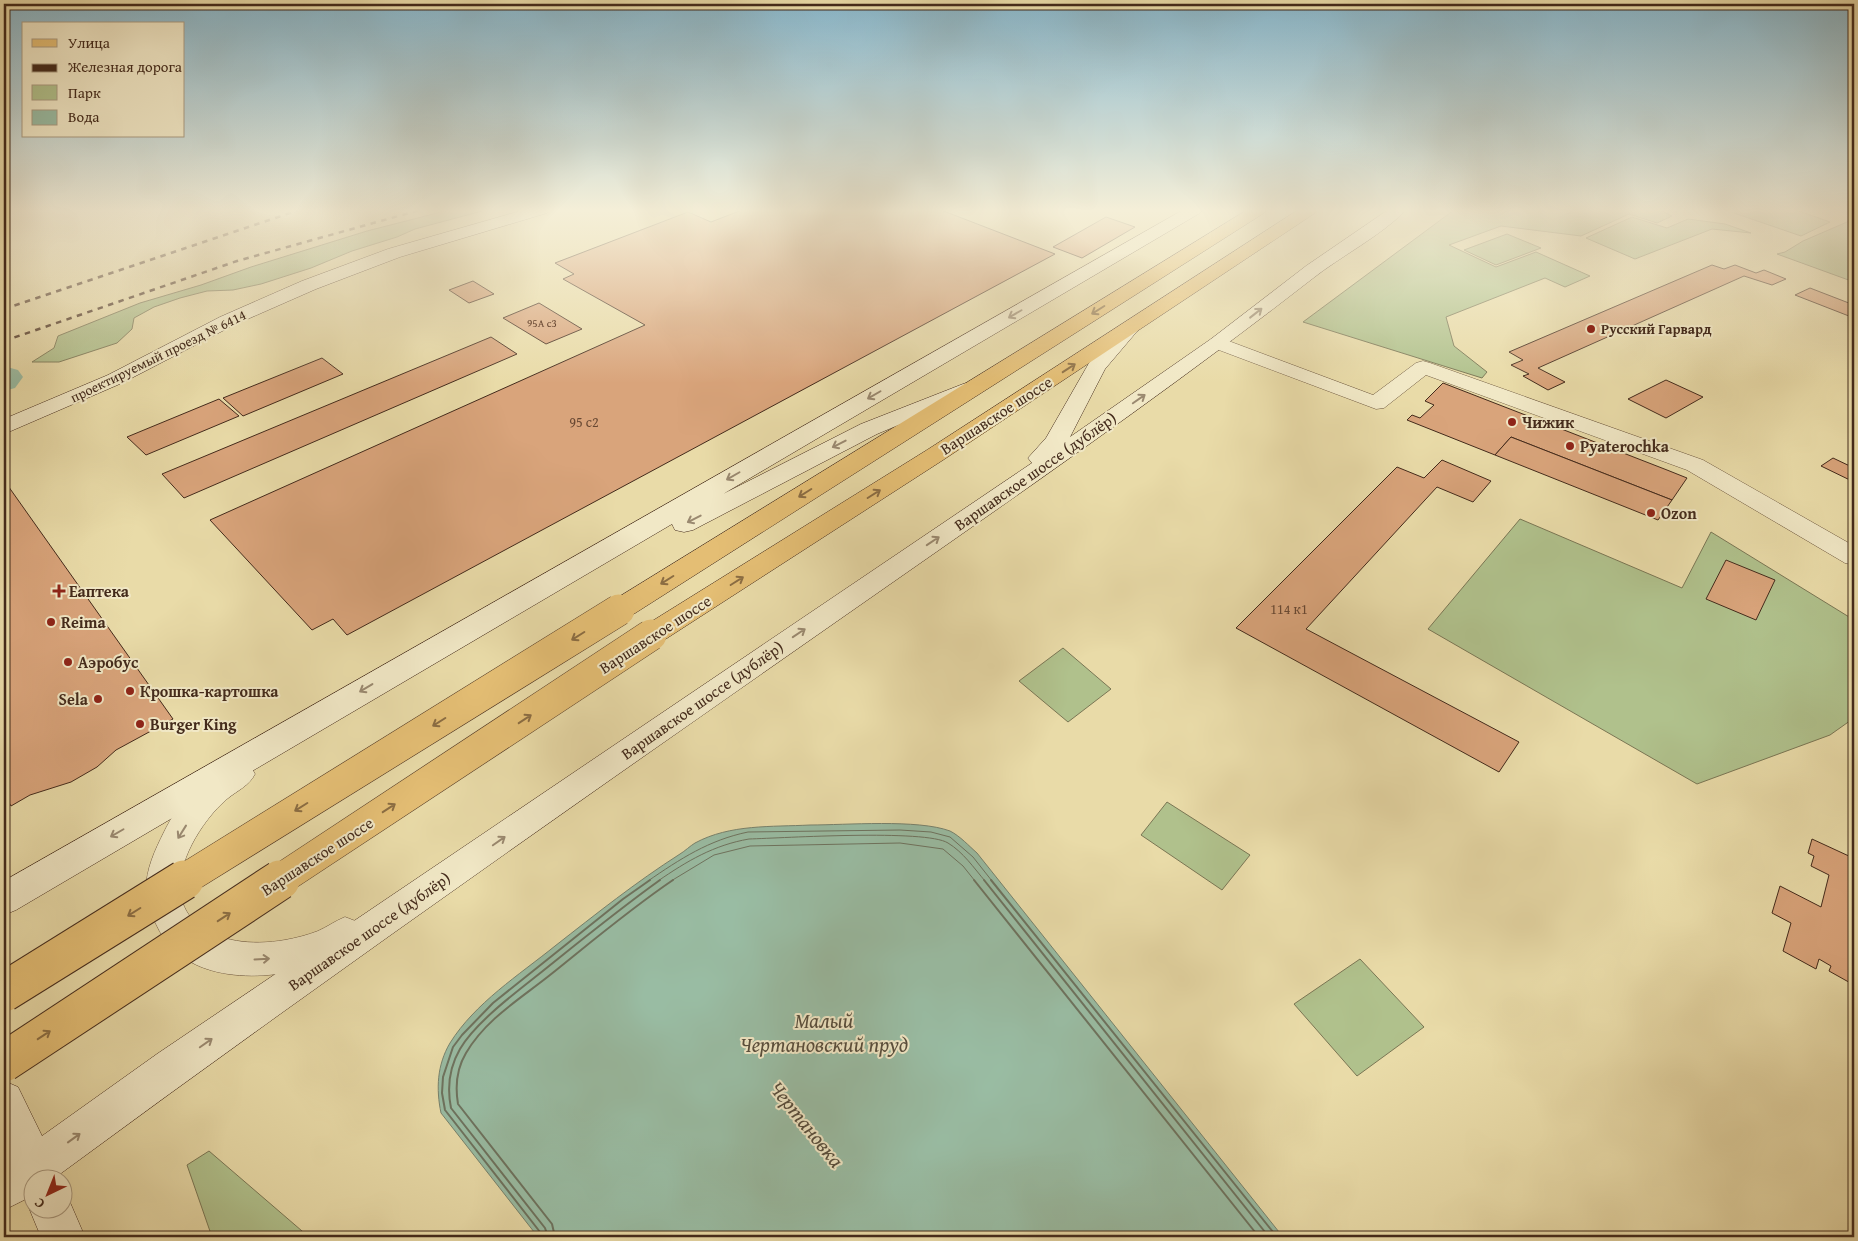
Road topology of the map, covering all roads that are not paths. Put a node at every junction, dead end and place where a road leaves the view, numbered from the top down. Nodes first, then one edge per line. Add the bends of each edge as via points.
1 (354, 268) edge
2 (1093, 268) edge
3 (1165, 268) edge
4 (1222, 268) edge
5 (1315, 268) edge
6 (1129, 330) junction
7 (1218, 343) junction
8 (980, 384) junction
9 (4, 427) edge
10 (1013, 487) junction
11 (1854, 557) edge
12 (406, 664) junction
13 (326, 712) junction
14 (459, 869) junction
15 (4, 899) edge
16 (4, 992) edge
17 (4, 1062) edge
18 (4, 1102) edge
19 (23, 1168) edge
20 (39, 1168) edge
21 (55, 1218) edge
22 (63, 1237) edge

1 - 9 main road, проектируемый проезд № 6414 via 228,321 115,379
2 -> 12 main road
3 -> 8 main road, Варшавское шоссе
4 - 6 main road, Варшавское шоссе
7 -> 5 main road, Варшавское шоссе (дублёр)
6 - 10 main road via 1096,367 1056,441
17 -> 6 main road, Варшавское шоссе, bridge via 651,636
10 -> 7 main road, Варшавское шоссе (дублёр)
7 - 11 main road via 1376,403 1423,367 1695,464
8 -> 12 main road via 869,429 542,598
8 -> 16 main road, Варшавское шоссе, bridge
14 -> 10 main road, Варшавское шоссе (дублёр)
12 -> 13 main road
13 -> 14 main road via 214,791 194,812 179,835 164,881 165,903 173,922 187,939 207,951 232,958 260,960 291,956 323,947
13 -> 15 main road
20 -> 14 main road, Варшавское шоссе (дублёр) via 171,1068
18 - 19 main road
21 - 22 main road

